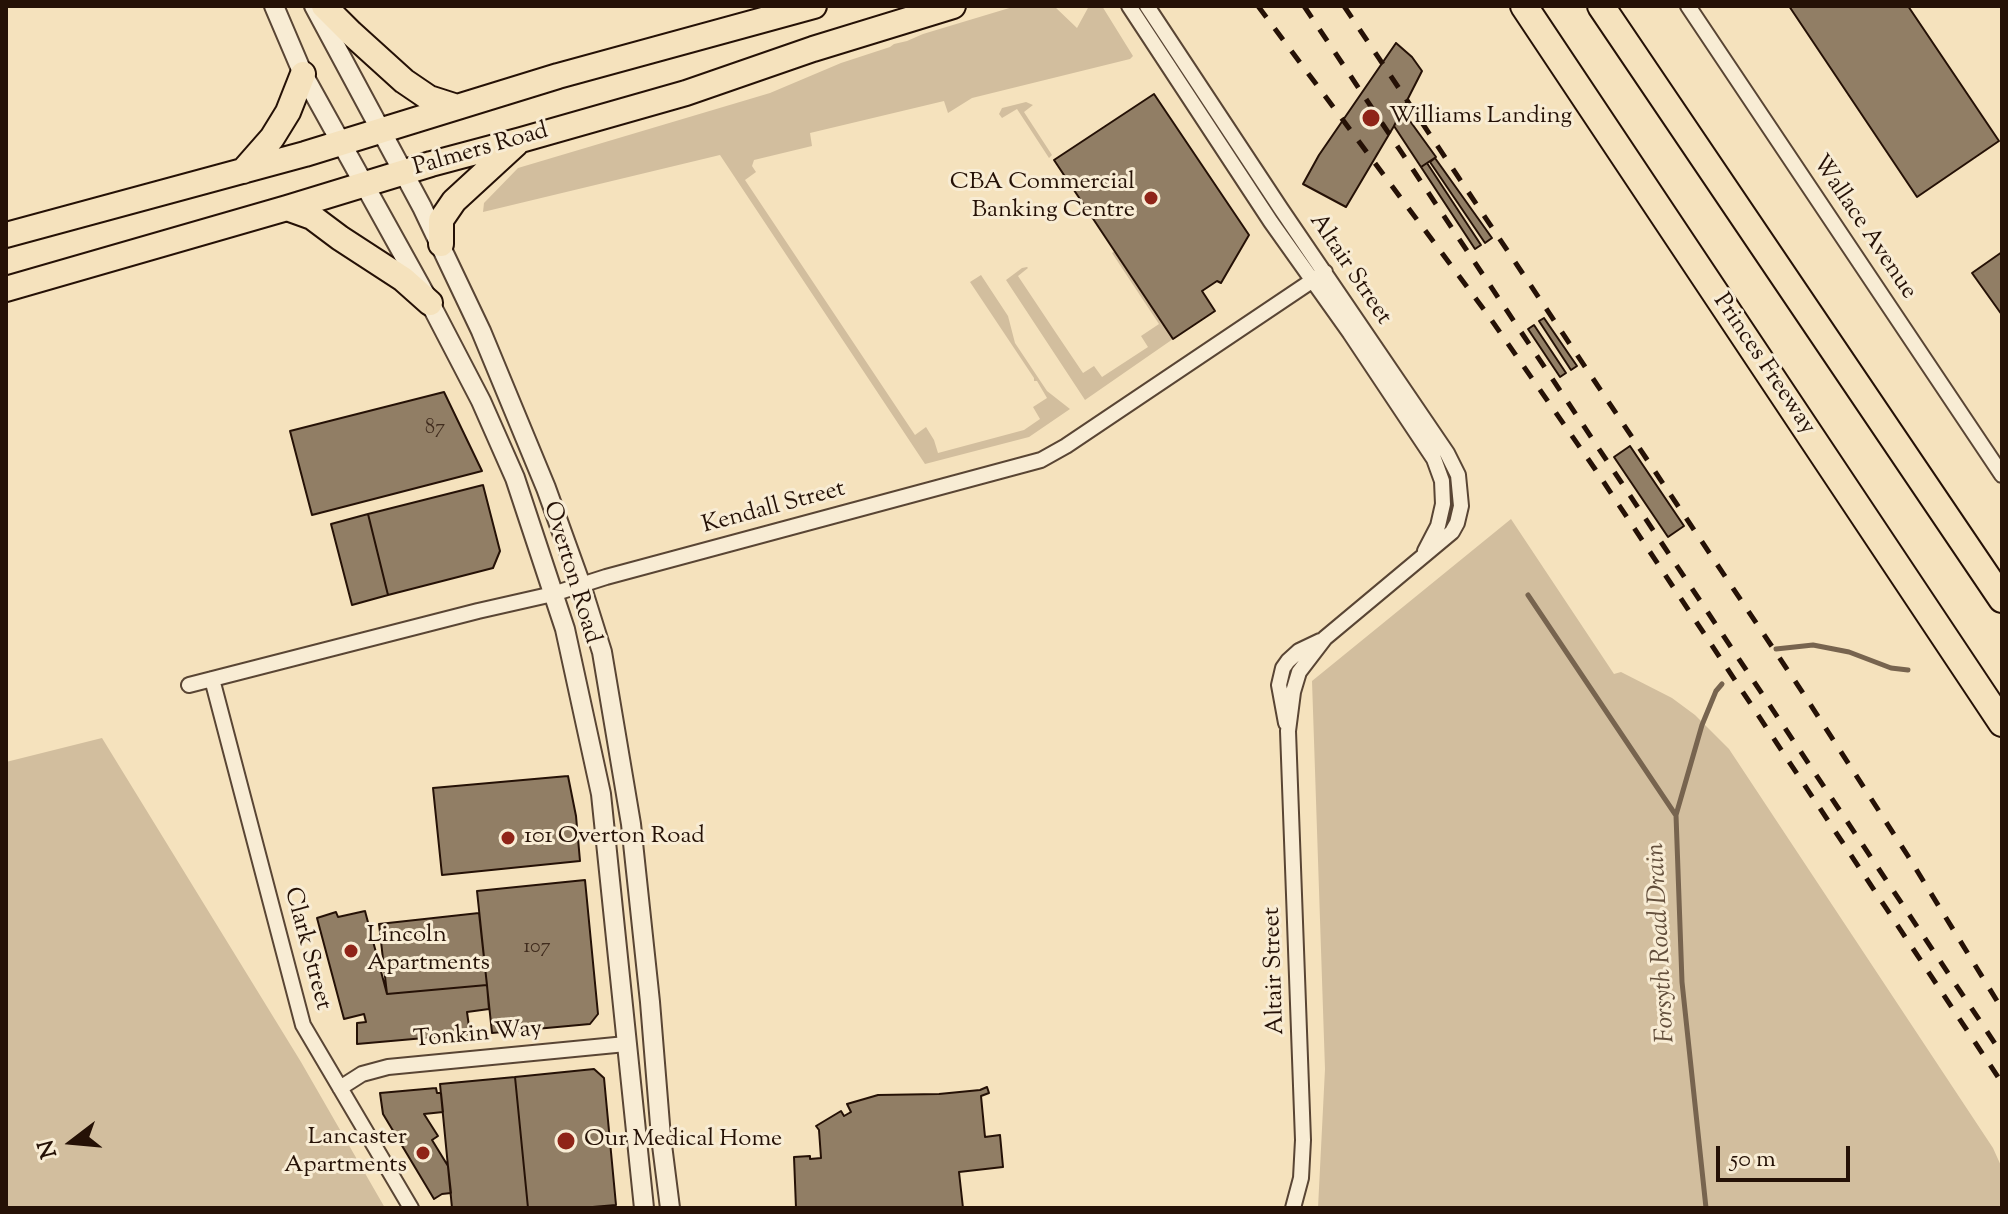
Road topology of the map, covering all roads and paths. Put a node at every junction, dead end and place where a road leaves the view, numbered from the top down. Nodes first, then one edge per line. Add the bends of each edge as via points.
1 (274, 6) edge
2 (314, 6) edge
3 (324, 6) edge
4 (814, 6) edge
5 (953, 6) edge
6 (1129, 6) edge
7 (1147, 6) edge
8 (1524, 6) edge
9 (1601, 6) edge
10 (1688, 6) edge
11 (303, 74) junction
12 (457, 107) junction
13 (380, 130) junction
14 (521, 140) junction
15 (341, 143) junction
16 (243, 171) junction
17 (403, 173) junction
18 (364, 184) junction
19 (287, 208) junction
20 (6, 235) edge
21 (441, 244) junction
22 (1319, 276) junction
23 (6, 289) edge
24 (430, 303) junction
25 (2002, 475) edge
26 (581, 585) junction
27 (553, 594) junction
28 (2002, 599) edge
29 (212, 679) junction
30 (189, 685) dead end
31 (2002, 723) edge
32 (626, 1044) junction
33 (340, 1088) junction
34 (411, 1208) edge
35 (644, 1208) edge
36 (670, 1208) edge
37 (1293, 1208) edge

1 - 11 street, Overton Road
2 - 13 street, Overton Road
3 - 12 highway via 404,81 429,98
4 - 12 highway, Palmers Road
5 - 14 highway, Palmers Road
6 - 22 street, Altair Street via 1271,222
7 - 22 street, Altair Street
8 - 31 highway, Princes Freeway
9 - 28 highway
10 - 25 street, Wallace Avenue
11 - 15 street, Overton Road
11 - 16 highway via 272,138
12 - 13 highway, Palmers Road
13 - 15 highway, Palmers Road
13 - 17 street, Overton Road
14 - 17 highway, Palmers Road
14 - 21 highway via 454,201 441,220
15 - 16 highway, Palmers Road
15 - 18 street, Overton Road
16 - 20 highway, Palmers Road
17 - 18 highway, Palmers Road
17 - 21 street, Overton Road
18 - 19 highway, Palmers Road
18 - 24 street, Overton Road
19 - 23 highway, Palmers Road
19 - 24 highway via 312,217
21 - 26 street, Overton Road via 514,408
22 - 26 street, Kendall Street via 1041,460
22 - 37 street, Altair Street via 1447,453 1458,475 1461,506 1445,540 1325,638 1299,672 1293,692 1288,731 1303,1140
24 - 27 street, Overton Road via 515,478
26 - 27 street, Kendall Street
26 - 36 street, Overton Road via 602,652 631,824
27 - 29 street, Kendall Street
27 - 32 street, Overton Road via 601,794
29 - 30 street, Kendall Street
29 - 33 street, Clark Street via 299,1013
32 - 33 street, Tonkin Way via 388,1067 362,1074
32 - 35 street, Overton Road
33 - 34 street, Clark Street

